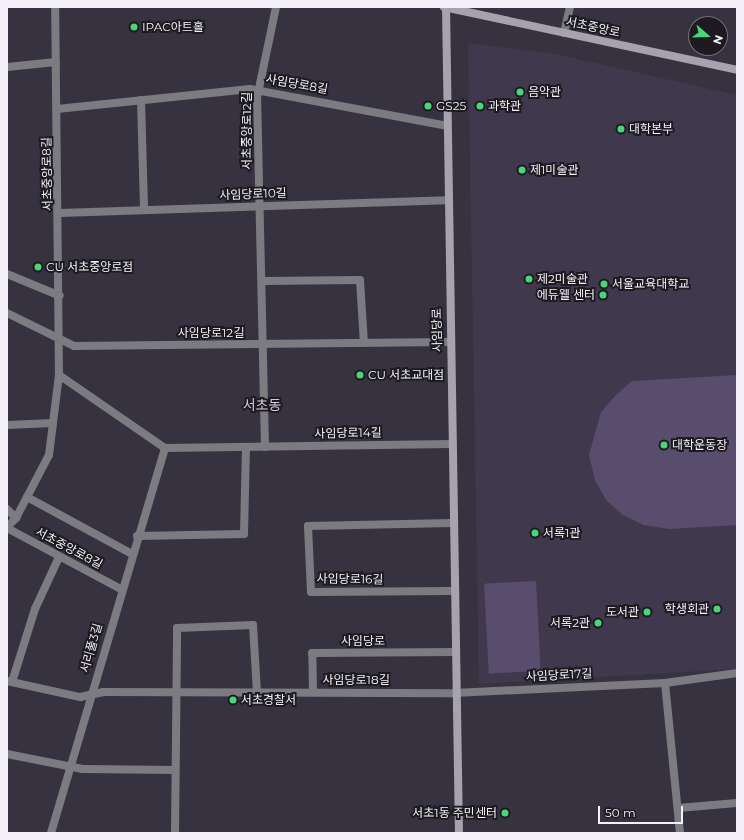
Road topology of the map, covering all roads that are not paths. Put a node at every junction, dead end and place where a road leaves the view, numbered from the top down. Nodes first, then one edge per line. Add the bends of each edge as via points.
1 (55, 7) edge
2 (276, 7) edge
3 (446, 7) edge
4 (570, 7) edge
5 (564, 33) junction
6 (56, 62) junction
7 (7, 68) edge
8 (737, 70) edge
9 (258, 90) junction
10 (141, 100) junction
11 (57, 109) junction
12 (447, 126) junction
13 (448, 200) junction
14 (260, 206) junction
15 (144, 210) junction
16 (60, 213) junction
17 (7, 274) edge
18 (262, 281) junction
19 (60, 296) junction
20 (7, 314) edge
21 (60, 341) junction
22 (449, 342) junction
23 (364, 343) junction
24 (264, 344) junction
25 (59, 375) junction
26 (53, 423) junction
27 (7, 424) edge
28 (451, 444) junction
29 (246, 447) junction
30 (266, 447) junction
31 (165, 448) junction
32 (27, 497) junction
33 (7, 508) edge
34 (16, 518) junction
35 (452, 523) junction
36 (7, 528) edge
37 (137, 536) junction
38 (132, 554) junction
39 (59, 557) junction
40 (121, 589) junction
41 (453, 591) junction
42 (454, 652) junction
43 (737, 674) edge
44 (9, 682) edge
45 (665, 683) junction
46 (174, 692) junction
47 (257, 692) junction
48 (313, 692) junction
49 (454, 693) junction
50 (90, 695) junction
51 (7, 754) edge
52 (70, 766) junction
53 (175, 770) junction
54 (737, 803) edge
55 (678, 808) junction
56 (51, 833) edge
57 (175, 833) edge
58 (459, 833) edge
59 (680, 833) edge

1 - 6 street, 서초중앙로8길
2 - 9 street, 서초중앙로12길
3 - 5 main road, 서초중앙로
3 - 12 main road, 사임당로
4 - 5 street
5 - 8 main road, 서초중앙로
6 - 7 street
6 - 11 street, 서초중앙로8길
9 - 10 street, 사임당로8길
9 - 12 street, 사임당로8길
9 - 14 street, 서초중앙로12길
10 - 11 street, 사임당로8길
10 - 15 street
11 - 16 street, 서초중앙로8길
12 - 13 main road, 사임당로
13 - 14 street, 사임당로10길
13 - 22 main road, 사임당로
14 - 15 street, 사임당로10길
14 - 18 street, 서초중앙로12길
15 - 16 street, 사임당로10길
16 - 19 street, 서초중앙로8길
17 - 19 street
18 - 23 street via 360,280
18 - 24 street, 서초중앙로12길
19 - 21 street, 서초중앙로8길
20 - 21 street
21 - 24 street, 사임당로12길 via 74,346
21 - 25 street, 서초중앙로8길
22 - 23 street, 사임당로12길
22 - 28 main road, 사임당로
23 - 24 street, 사임당로12길
24 - 30 street, 서초중앙로12길
25 - 26 street, 서초중앙로8길
25 - 31 street
26 - 27 street
26 - 32 street, 서초중앙로8길 via 49,455
28 - 30 street, 사임당로14길
28 - 35 main road, 사임당로
29 - 30 street, 사임당로14길
29 - 31 street, 사임당로14길
29 - 37 street via 244,534
31 - 37 street, 서리풀3길
32 - 34 street, 서초중앙로8길
32 - 38 street, 서초중앙로8길
33 - 34 street
34 - 36 street, 서초중앙로8길
35 - 41 main road, 사임당로
35 - 41 street, 사임당로16길 via 308,526 311,592
36 - 39 street, 서초중앙로8길
37 - 38 street, 서리풀3길
38 - 40 street, 서리풀3길
39 - 40 street, 서초중앙로8길
39 - 44 street, 사임당로18길 via 35,609
40 - 50 street, 서리풀3길
41 - 42 main road, 사임당로
42 - 48 street, 사임당로 via 312,653
42 - 49 main road, 사임당로
43 - 45 street, 사임당로17길
44 - 50 street, 사임당로18길 via 80,697
45 - 49 street, 사임당로17길
45 - 55 street
46 - 47 street, 사임당로18길
46 - 47 street via 177,628 253,625
46 - 50 street, 사임당로18길
46 - 53 street
47 - 48 street, 사임당로18길
48 - 49 street, 사임당로18길
49 - 58 main road, 사임당로
50 - 52 street, 서리풀3길
51 - 52 street
52 - 53 street
52 - 56 street, 서리풀3길
53 - 57 street
54 - 55 street
55 - 59 street

